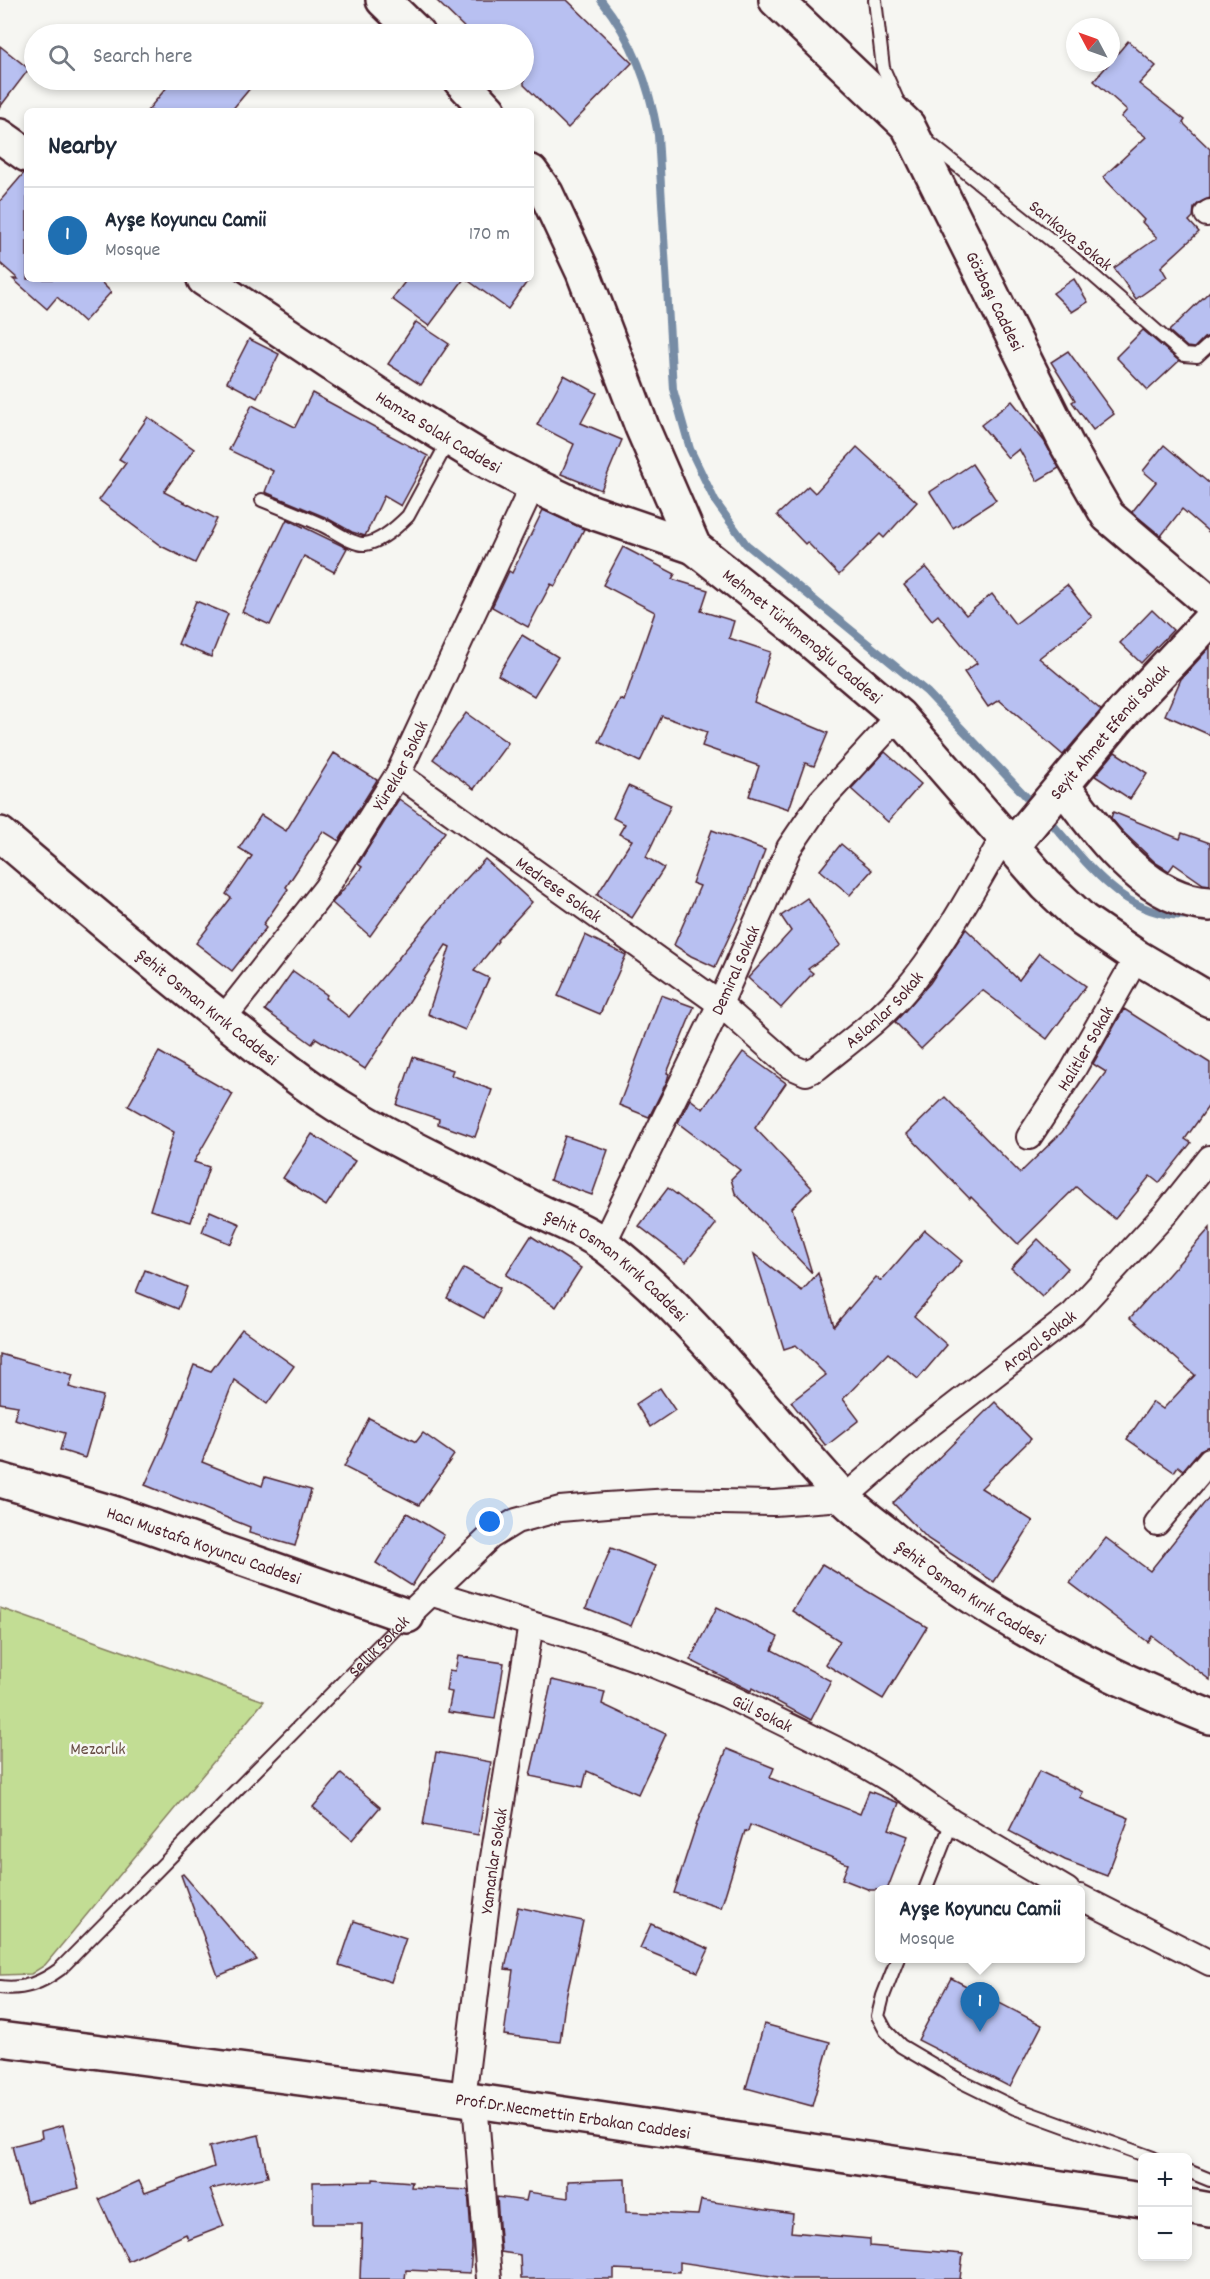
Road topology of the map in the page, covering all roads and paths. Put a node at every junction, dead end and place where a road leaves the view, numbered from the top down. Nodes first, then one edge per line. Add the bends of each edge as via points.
1 (383, 0) edge
2 (776, 0) edge
3 (875, 0) edge
4 (408, 24) edge
5 (469, 90) edge
6 (486, 108) edge
7 (908, 126) junction
8 (0, 136) edge
9 (24, 153) edge
10 (534, 176) edge
11 (209, 282) edge
12 (1210, 344) edge
13 (450, 438) junction
14 (532, 485) junction
15 (262, 500) dead end
16 (694, 547) junction
17 (1210, 603) edge
18 (1210, 620) edge
19 (899, 716) junction
20 (398, 774) junction
21 (1058, 793) junction
22 (0, 834) edge
23 (1015, 836) junction
24 (1210, 904) edge
25 (1137, 957) junction
26 (1210, 1000) edge
27 (720, 1004) junction
28 (223, 1019) junction
29 (1029, 1137) dead end
30 (1210, 1158) edge
31 (603, 1244) junction
32 (1210, 1460) edge
33 (0, 1480) edge
34 (844, 1498) junction
35 (1157, 1523) dead end
36 (430, 1593) junction
37 (407, 1616) junction
38 (531, 1624) junction
39 (1210, 1717) edge
40 (952, 1822) junction
41 (927, 1885) edge
42 (1059, 1885) edge
43 (1085, 1900) edge
44 (896, 1963) edge
45 (1210, 1963) edge
46 (0, 1987) edge
47 (0, 2040) edge
48 (469, 2100) junction
49 (1142, 2153) edge
50 (1192, 2173) edge
51 (1210, 2180) edge
52 (1138, 2199) edge
53 (1192, 2207) edge
54 (1210, 2210) edge
55 (489, 2279) edge

1 - 4 street
2 - 7 street, Gözbaşı Caddesi
3 - 7 lane via 883,68
5 - 6 street
7 - 12 lane, Sarıkaya Sokak via 1072,257 1184,355 1197,356
7 - 17 street, Gözbaşı Caddesi via 1067,445 1108,516
8 - 9 street
10 - 16 street, Mehmet Türkmenoğlu Caddesi via 546,193 583,272 642,427
11 - 13 street, Hamza Solak Caddesi
13 - 14 street, Hamza Solak Caddesi
13 - 15 lane via 408,516 365,544
14 - 16 street, Hamza Solak Caddesi via 586,510
14 - 20 street, Yürekler Sokak
16 - 19 street, Mehmet Türkmenoğlu Caddesi
18 - 21 street, Seyit Ahmet Efendi Sokak via 1126,709
19 - 23 street, Mehmet Türkmenoğlu Caddesi
19 - 27 street, Demiral Sokak via 821,801 789,848
20 - 27 street, Medrese Sokak
20 - 28 street, Yürekler Sokak via 326,888
21 - 23 street, Seyit Ahmet Efendi Sokak
21 - 24 street via 1133,868 1171,894
22 - 28 street, Şehit Osman Kırık Caddesi
23 - 25 street, Mehmet Türkmenoğlu Caddesi via 1046,885 1083,920
23 - 27 street, Aslanlar Sokak via 921,971 880,1015 817,1068 806,1073 790,1066
25 - 26 street, Mehmet Türkmenoğlu Caddesi
25 - 29 street, Halitler Sokak via 1073,1070
27 - 31 street, Demiral Sokak
28 - 31 street, Şehit Osman Kırık Caddesi via 338,1106
30 - 34 street, Arayol Sokak via 1167,1212 1073,1314 914,1437
31 - 34 street, Şehit Osman Kırık Caddesi via 654,1288 693,1329
32 - 35 street
33 - 37 street, Hacı Mustafa Koyuncu Caddesi via 113,1513
34 - 36 street, Sellik Sokak via 774,1503 671,1501 560,1509 516,1521 490,1537
34 - 39 street, Şehit Osman Kırık Caddesi via 908,1552 1004,1618 1147,1692
36 - 37 street, Sellik Sokak
36 - 38 street, Gül Sokak
37 - 46 lane, Sellik Sokak via 60,1969 42,1983
38 - 40 street, Gül Sokak via 649,1663 726,1695 846,1754
38 - 48 street, Yamanlar Sokak via 490,1870
40 - 41 lane
40 - 42 street, Gül Sokak
43 - 45 street
44 - 49 lane via 878,2016 901,2046 1015,2108
47 - 48 street, Prof.Dr.Necmettin Erbakan Caddesi
48 - 52 street, Prof.Dr.Necmettin Erbakan Caddesi
48 - 55 street, Yamanlar Sokak
50 - 51 lane
53 - 54 street

